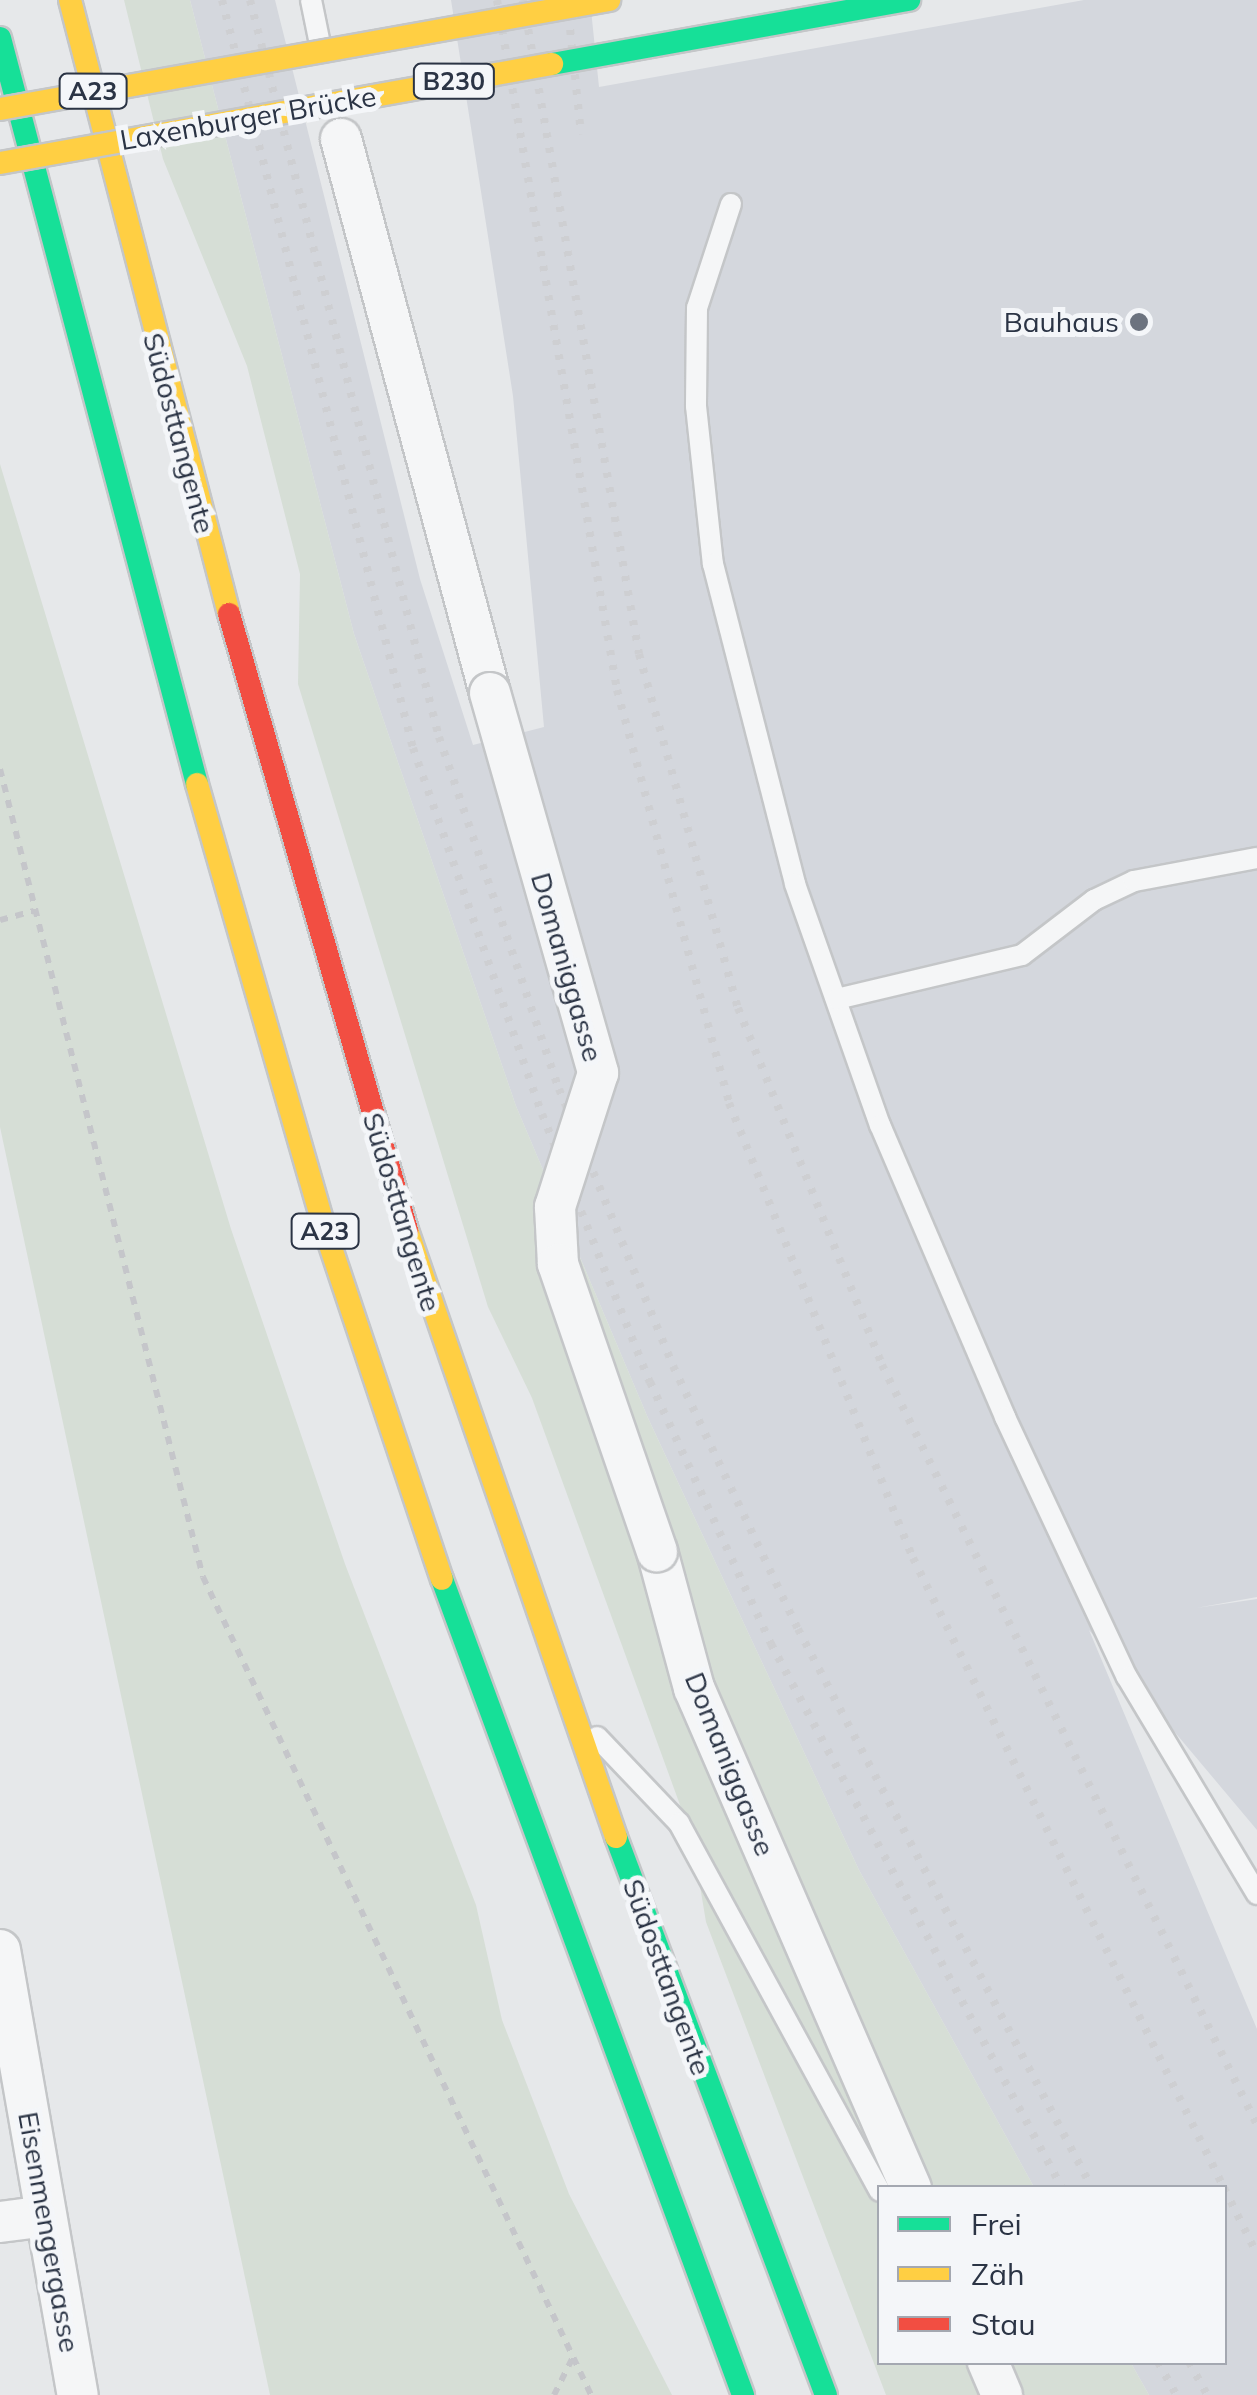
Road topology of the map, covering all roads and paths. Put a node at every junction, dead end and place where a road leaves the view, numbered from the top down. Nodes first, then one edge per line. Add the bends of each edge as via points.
1 (70, 0) edge
2 (311, 0) edge
3 (609, 0) edge
4 (909, 0) edge
5 (0, 38) edge
6 (0, 109) edge
7 (341, 139) joint
8 (0, 163) edge
9 (731, 204) dead end
10 (0, 769) edge
11 (1257, 858) edge
12 (34, 911) junction
13 (0, 920) edge
14 (837, 1000) junction
15 (567, 1706) junction
16 (1257, 1894) edge
17 (0, 1950) edge
18 (877, 2185) edge
19 (910, 2185) edge
20 (46, 2216) junction
21 (0, 2222) edge
22 (573, 2357) junction
23 (989, 2365) edge
24 (78, 2395) edge
25 (554, 2395) edge
26 (591, 2395) edge
27 (743, 2395) edge
28 (826, 2395) edge
29 (1002, 2395) edge

1 - 15 main road, Südosttangente / A23 via 291,846 402,1219
2 - 7 lane, Domaniggasse
3 - 6 main road, Laxenburger Brücke / B230, bridge
4 - 8 main road, Laxenburger Brücke / B230, bridge
5 - 27 main road, A23 via 111,484 324,1227 500,1752
7 - 19 street, Domaniggasse, bridge via 598,1073 555,1207 558,1264 657,1551 694,1688
9 - 14 lane via 697,308 713,564 752,737
10 - 12 path
11 - 14 lane via 1134,882 1094,900 1022,955
12 - 13 path
12 - 22 path via 204,1577
14 - 16 lane via 949,1287 1127,1677
15 - 18 lane via 679,1822
15 - 28 main road, Südosttangente / A23
17 - 20 street, Eisenmengergasse
20 - 21 street
20 - 24 street, Eisenmengergasse
22 - 25 path
22 - 26 path
23 - 29 street

